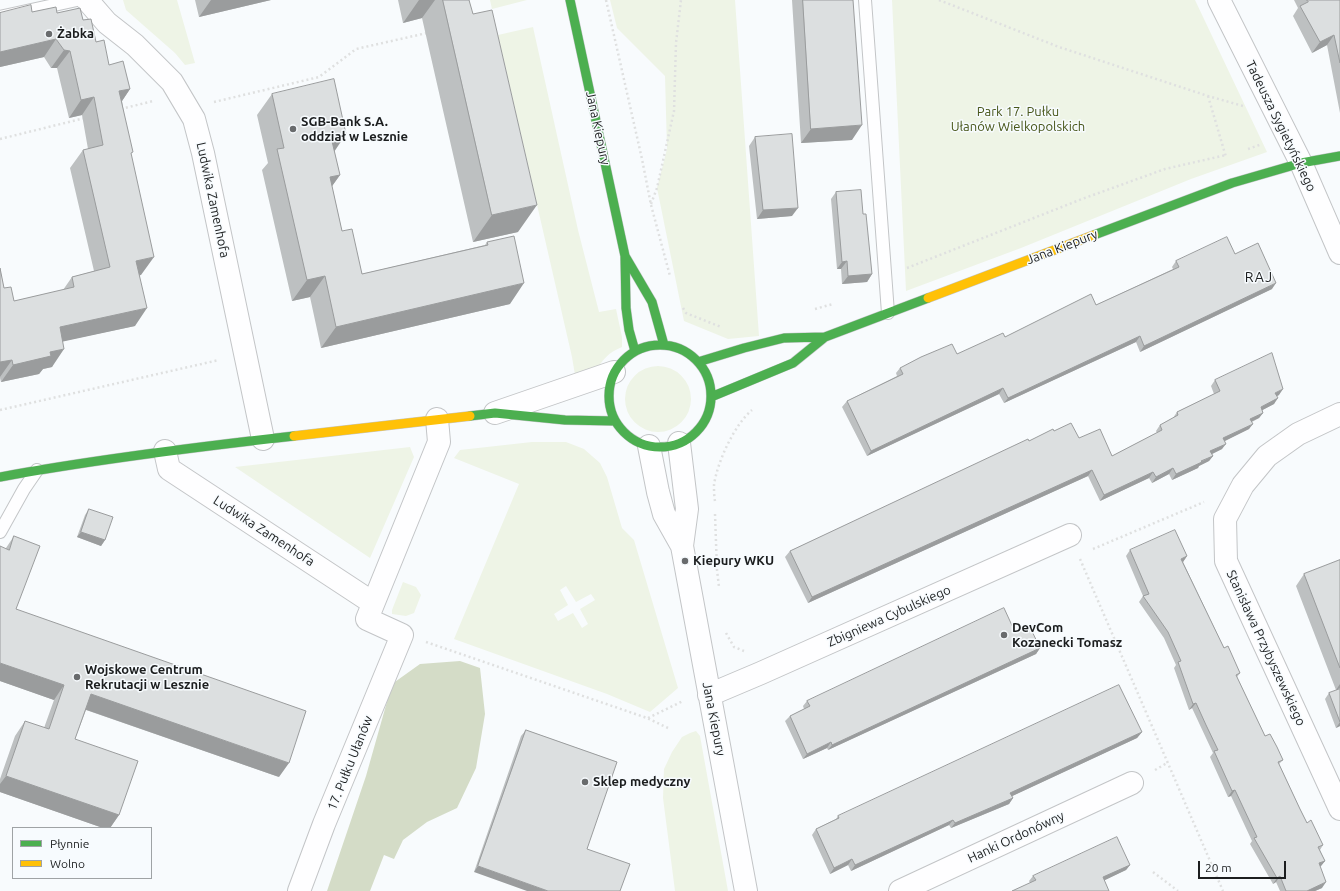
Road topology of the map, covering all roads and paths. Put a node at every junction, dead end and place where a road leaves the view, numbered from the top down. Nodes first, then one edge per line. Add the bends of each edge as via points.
1 (77, 0) edge
2 (87, 0) edge
3 (570, 0) edge
4 (606, 0) edge
5 (681, 0) edge
6 (865, 0) edge
7 (939, 0) edge
8 (1219, 0) edge
9 (0, 17) edge
10 (433, 32) dead end
11 (1208, 96) junction
12 (155, 100) dead end
13 (213, 102) dead end
14 (1245, 106) dead end
15 (119, 109) edge
16 (90, 117) edge
17 (1287, 135) junction
18 (0, 139) edge
19 (1246, 149) dead end
20 (1232, 153) dead end
21 (1226, 155) junction
22 (1340, 156) edge
23 (1301, 164) junction
24 (1232, 183) junction
25 (651, 205) junction
26 (1340, 253) edge
27 (625, 256) junction
28 (886, 278) junction
29 (672, 282) dead end
30 (679, 302) dead end
31 (835, 303) dead end
32 (812, 310) dead end
33 (888, 313) junction
34 (726, 329) dead end
35 (825, 337) junction
36 (664, 345) junction
37 (634, 351) junction
38 (246, 354) junction
39 (698, 362) junction
40 (614, 372) junction
41 (711, 397) junction
42 (753, 409) dead end
43 (0, 410) edge
44 (495, 413) junction
45 (1340, 414) edge
46 (437, 419) junction
47 (614, 421) junction
48 (263, 439) junction
49 (679, 443) junction
50 (649, 446) junction
51 (164, 451) junction
52 (37, 470) junction
53 (0, 477) edge
54 (1243, 485) junction
55 (0, 532) edge
56 (1070, 535) joint
57 (682, 546) junction
58 (1078, 555) junction
59 (719, 592) dead end
60 (370, 611) junction
61 (724, 627) dead end
62 (411, 638) junction
63 (761, 673) junction
64 (709, 695) junction
65 (688, 699) dead end
66 (647, 718) junction
67 (668, 728) dead end
68 (1132, 783) dead end
69 (1340, 809) edge
70 (1153, 872) dead end
71 (299, 891) edge
72 (746, 891) edge
73 (900, 891) edge
74 (1178, 891) edge
75 (1223, 891) edge

1 - 9 lane
2 - 38 street, Ludwika Zamenhofa via 107,23 135,45 172,82 194,119
3 - 27 street, Jana Kiepury
4 - 25 path
5 - 25 path via 676,43 674,111
6 - 28 lane
7 - 11 path via 1059,47
8 - 17 street, Tadeusza Sygietyńskiego
10 - 13 path via 356,49 319,77
11 - 14 path
11 - 21 path
12 - 15 path
16 - 18 path
17 - 19 path
17 - 23 street, Tadeusza Sygietyńskiego
20 - 21 path
21 - 24 path
21 - 28 path via 1166,169 1082,199
22 - 23 street, Jana Kiepury
23 - 24 street, Jana Kiepury
23 - 26 street, Tadeusza Sygietyńskiego
24 - 33 street, Jana Kiepury
25 - 29 path
27 - 36 street, Jana Kiepury via 652,302
27 - 37 street, Jana Kiepury via 626,308
28 - 33 lane
30 - 34 path via 686,313
31 - 32 path
33 - 35 street, Jana Kiepury
35 - 39 street, Jana Kiepury via 784,338
35 - 41 street, Jana Kiepury via 793,363
36 - 37 street
36 - 39 street via 677,348
37 - 40 street
38 - 43 path
38 - 48 street, Ludwika Zamenhofa
39 - 41 street via 705,373
40 - 44 street
40 - 47 street via 608,394
41 - 49 street via 705,420 690,438
42 - 59 path via 729,439 714,485
44 - 46 street
44 - 47 street via 565,420
45 - 54 street, Stanisława Przybyszewskiego via 1298,434 1267,456
46 - 48 street
46 - 60 street via 439,442
47 - 50 street via 629,437
48 - 51 street
49 - 50 street via 670,446
49 - 57 street, Jana Kiepury via 687,508
50 - 57 street, Jana Kiepury via 664,514
51 - 52 street
51 - 60 street, Ludwika Zamenhofa via 169,469
52 - 53 street
52 - 55 lane
54 - 58 path
54 - 69 street, Stanisława Przybyszewskiego via 1226,519 1226,561
56 - 58 path
56 - 63 street, Zbigniewa Cybulskiego
57 - 64 street, Jana Kiepury
58 - 75 path
60 - 62 street, Ludwika Zamenhofa
61 - 63 path via 734,647 756,655
62 - 66 path
62 - 71 street, 17. Pułku Ułanów via 324,824
63 - 64 street, Zbigniewa Cybulskiego
64 - 72 street, Jana Kiepury
65 - 66 path
66 - 67 path
68 - 73 street, Hanki Ordonówny
70 - 74 path

